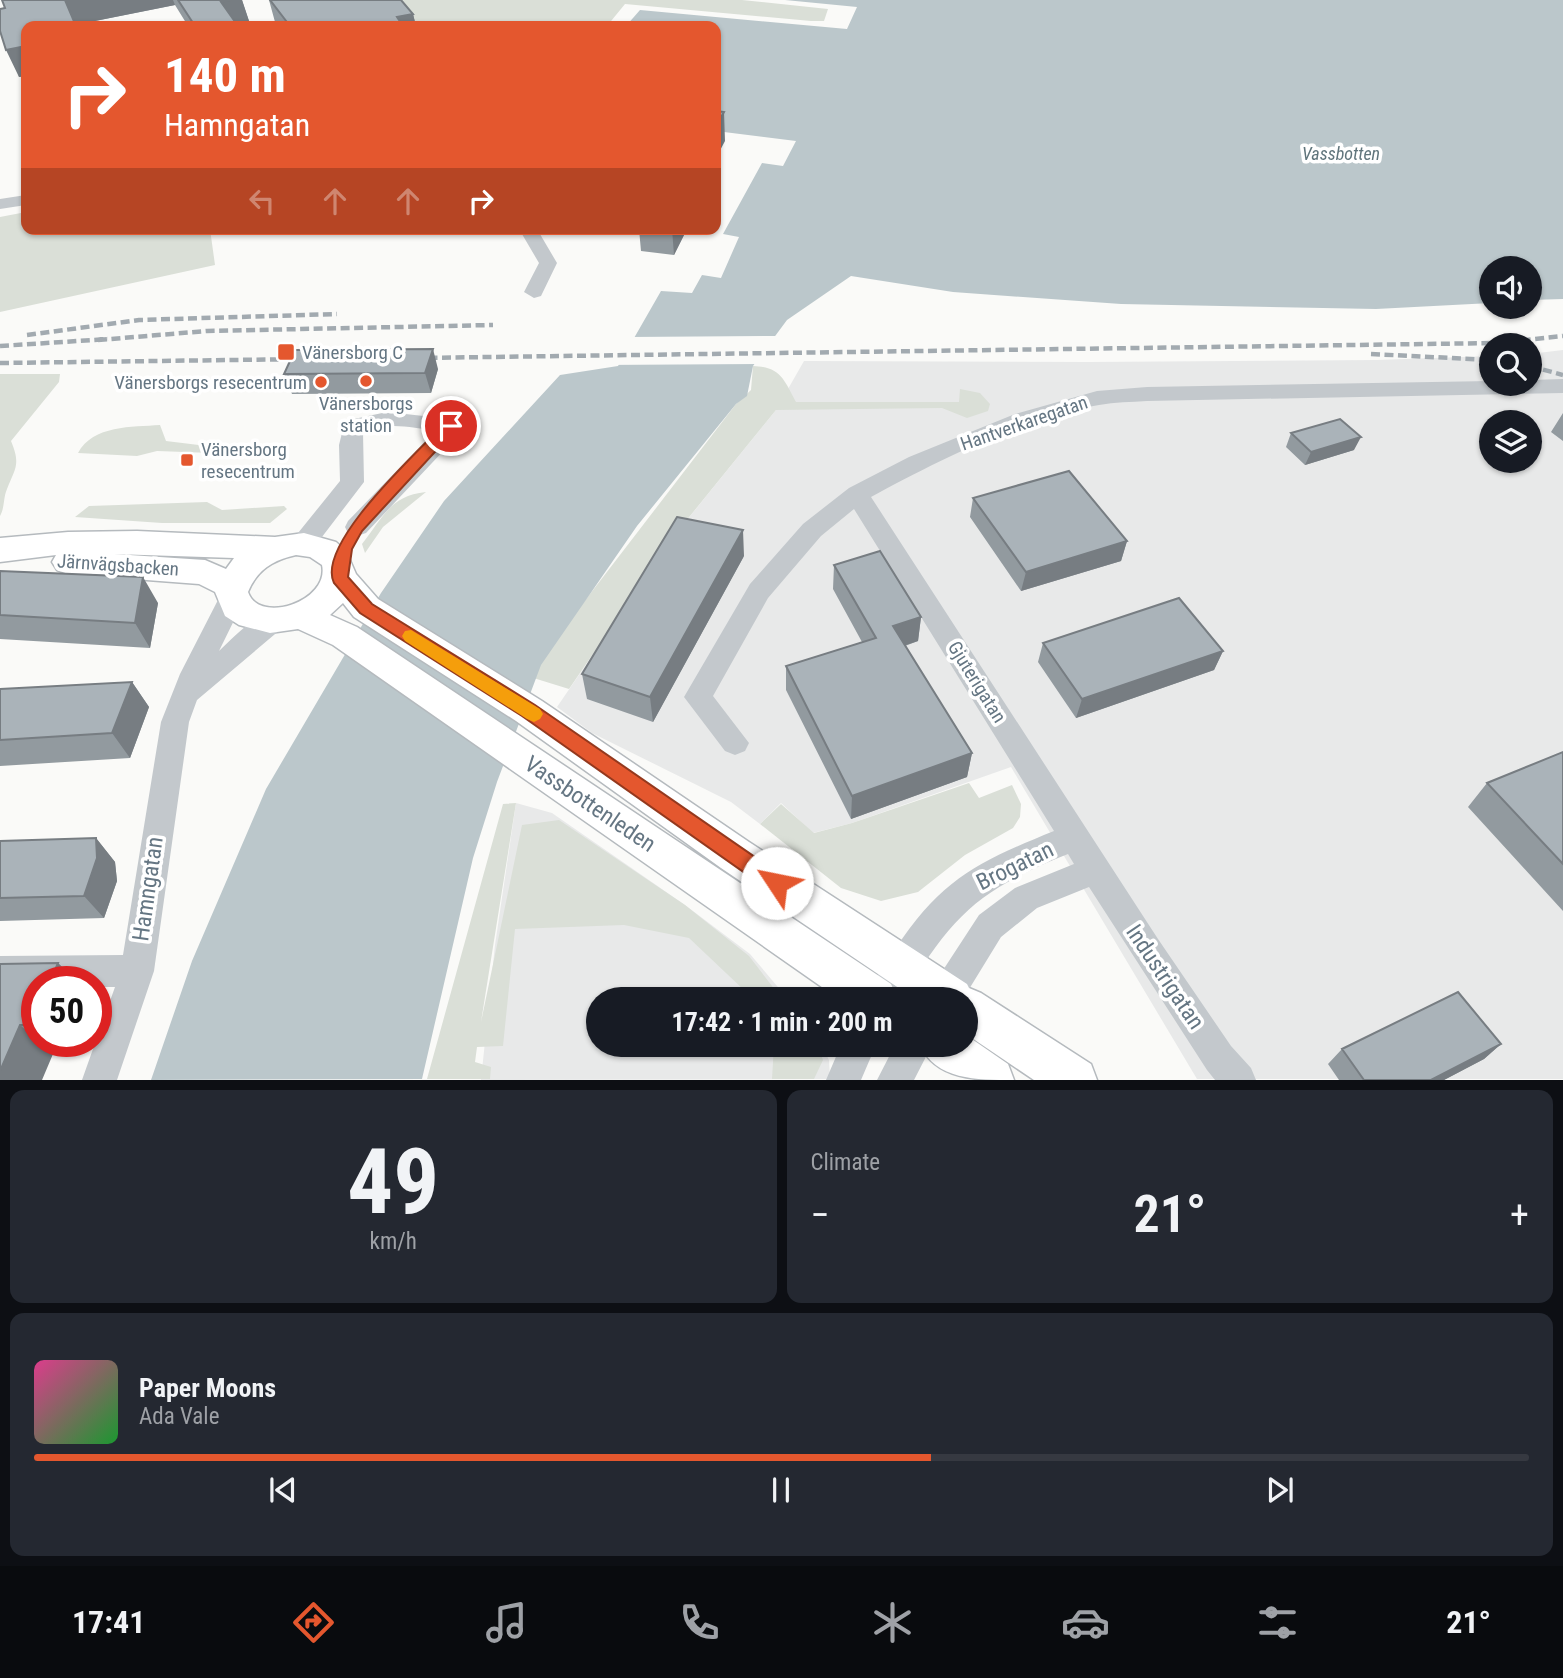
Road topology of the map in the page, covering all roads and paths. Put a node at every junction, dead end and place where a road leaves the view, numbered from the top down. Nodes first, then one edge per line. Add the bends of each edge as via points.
1 (21, 201) edge
2 (0, 204) edge
3 (532, 235) edge
4 (534, 292) dead end
5 (1563, 386) edge
6 (352, 482) junction
7 (857, 494) junction
8 (357, 527) junction
9 (289, 546) junction
10 (0, 550) edge
11 (0, 562) edge
12 (340, 574) junction
13 (233, 592) junction
14 (286, 619) junction
15 (186, 695) junction
16 (735, 743) dead end
17 (1075, 837) junction
18 (1096, 870) junction
19 (137, 971) junction
20 (0, 972) edge
21 (892, 984) edge
22 (858, 987) edge
23 (959, 987) edge
24 (978, 1017) edge
25 (854, 1057) edge
26 (908, 1057) edge
27 (959, 1057) edge
28 (99, 1080) edge
29 (843, 1080) edge
30 (894, 1080) edge
31 (992, 1080) edge
32 (1075, 1080) edge
33 (1239, 1080) edge

1 - 2 street
3 - 4 street via 548,263
5 - 7 street, Hantverkaregatan via 1097,398 1023,419 917,462
6 - 8 street via 361,491
6 - 8 street via 352,430 362,422 451,426
6 - 9 street
7 - 16 street, Hantverkaregatan via 812,530 759,591 698,697
7 - 17 street, Gjuterigatan
8 - 12 street via 344,549
9 - 10 main road via 40,543
9 - 12 main road via 329,551
9 - 13 main road via 248,564
11 - 13 main road, Järnvägsbacken via 177,568 205,572
12 - 14 main road via 324,602
12 - 21 main road, Vassbottenleden via 366,608 529,711 735,855
13 - 14 main road via 236,608 245,615
13 - 15 street, Hamngatan
14 - 15 street via 236,649
14 - 22 main road, Vassbottenleden via 345,636
15 - 19 street, Hamngatan via 169,751
17 - 18 street, Gjuterigatan
17 - 21 street, Brogatan via 974,884 935,920
18 - 23 street, Brogatan via 1026,898 990,926
18 - 33 street, Industrigatan via 1219,1058
19 - 20 street
19 - 28 street, Hamngatan
24 - 32 main road, Vassbottenleden
25 - 29 street
26 - 30 street
27 - 31 main road

